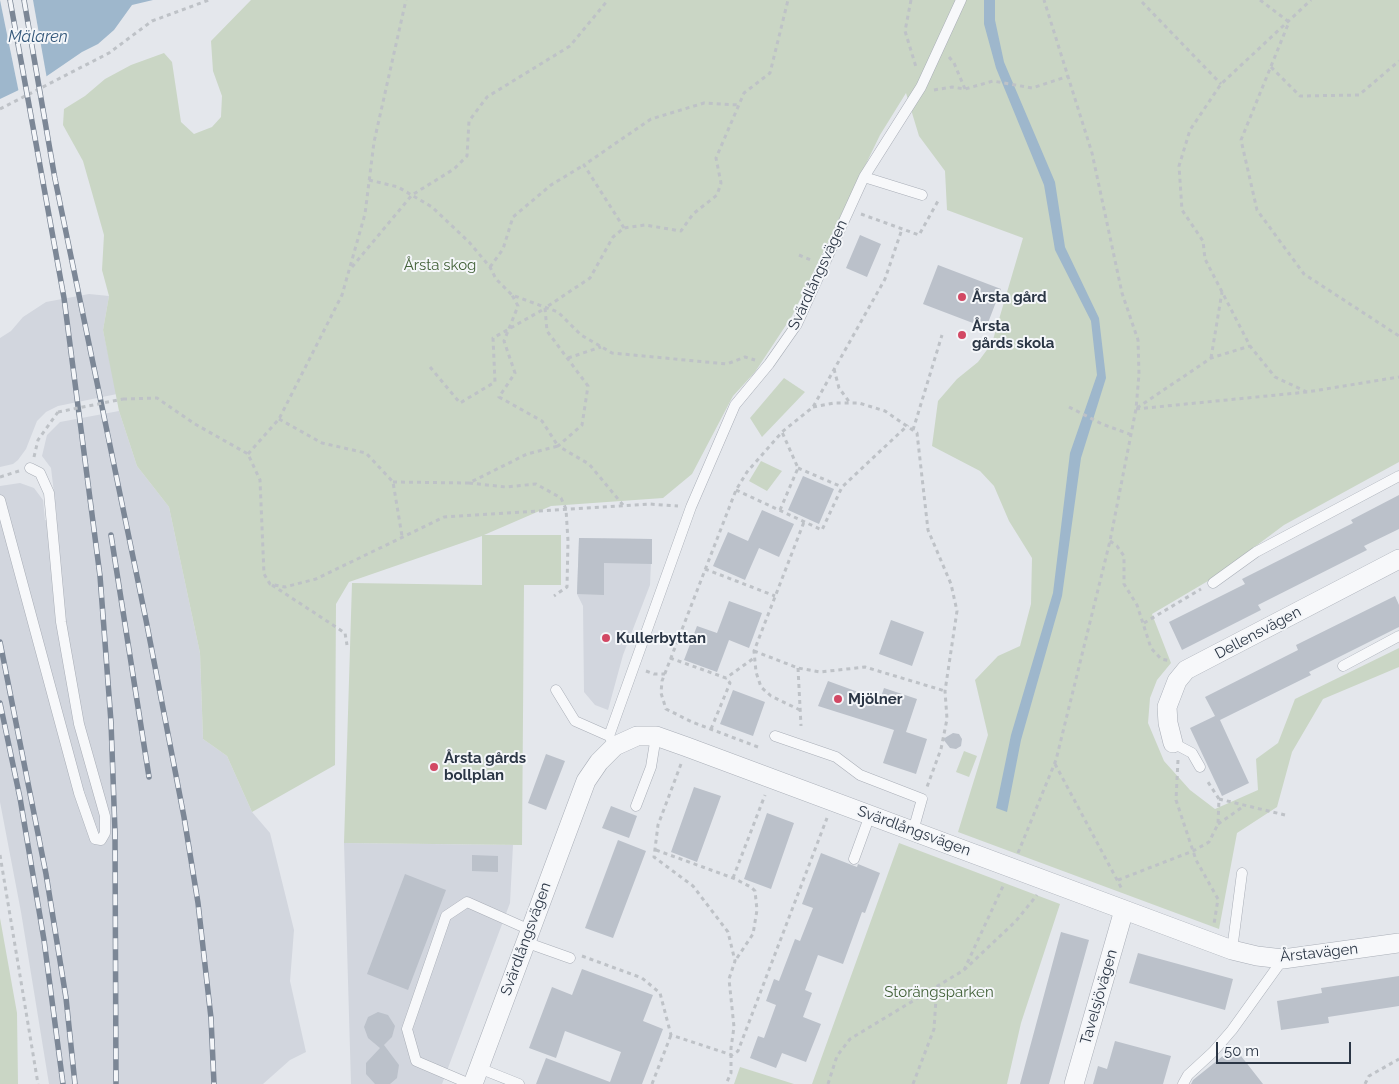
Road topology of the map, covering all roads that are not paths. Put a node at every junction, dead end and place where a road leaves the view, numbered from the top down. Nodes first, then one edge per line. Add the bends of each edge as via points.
1 (961, 0) edge
2 (864, 178) junction
3 (922, 195) road end
4 (30, 468) road end
5 (1399, 476) edge
6 (0, 500) edge
7 (1399, 559) edge
8 (1213, 583) road end
9 (1399, 636) edge
10 (1343, 666) dead end
11 (556, 690) dead end
12 (656, 736) junction
13 (776, 736) dead end
14 (612, 741) junction
15 (1173, 743) joint
16 (1200, 767) road end
17 (636, 806) dead end
18 (870, 815) junction
19 (913, 831) junction
20 (854, 859) dead end
21 (1242, 873) dead end
22 (1124, 910) junction
23 (528, 936) junction
24 (1211, 942) joint
25 (1399, 944) edge
26 (1232, 950) junction
27 (570, 958) road end
28 (1283, 959) junction
29 (474, 1079) edge
30 (519, 1084) edge
31 (1074, 1084) edge
32 (1183, 1084) edge

1 - 2 lane, Svärdlångsvägen via 919,89
2 - 3 lane
2 - 14 lane, Svärdlångsvägen via 797,324 735,405 691,507 634,666
4 - 6 lane via 40,472 49,493 61,622 78,724 105,816 105,832 101,840 95,839 78,792
5 - 8 lane via 1256,552
7 - 15 street, Dellensvägen via 1186,670 1177,681 1167,708
9 - 10 lane
11 - 14 lane via 575,721
12 - 14 street, Svärdlångsvägen
12 - 17 lane via 651,767
12 - 18 street, Svärdlångsvägen
13 - 19 lane via 836,757 860,775 922,800
14 - 23 street, Svärdlångsvägen via 586,780
15 - 16 lane via 1192,753
18 - 19 street, Svärdlångsvägen
18 - 20 lane
19 - 22 street, Svärdlångsvägen
21 - 26 lane
22 - 24 street, Svärdlångsvägen
22 - 31 street, Tavelsjövägen
23 - 27 lane
23 - 29 street, Svärdlångsvägen
23 - 29 lane via 467,902 446,916 407,1029 416,1061
24 - 26 street, Årstavägen
25 - 28 street, Årstavägen
26 - 28 street, Årstavägen
28 - 32 lane via 1232,1030
29 - 30 lane

